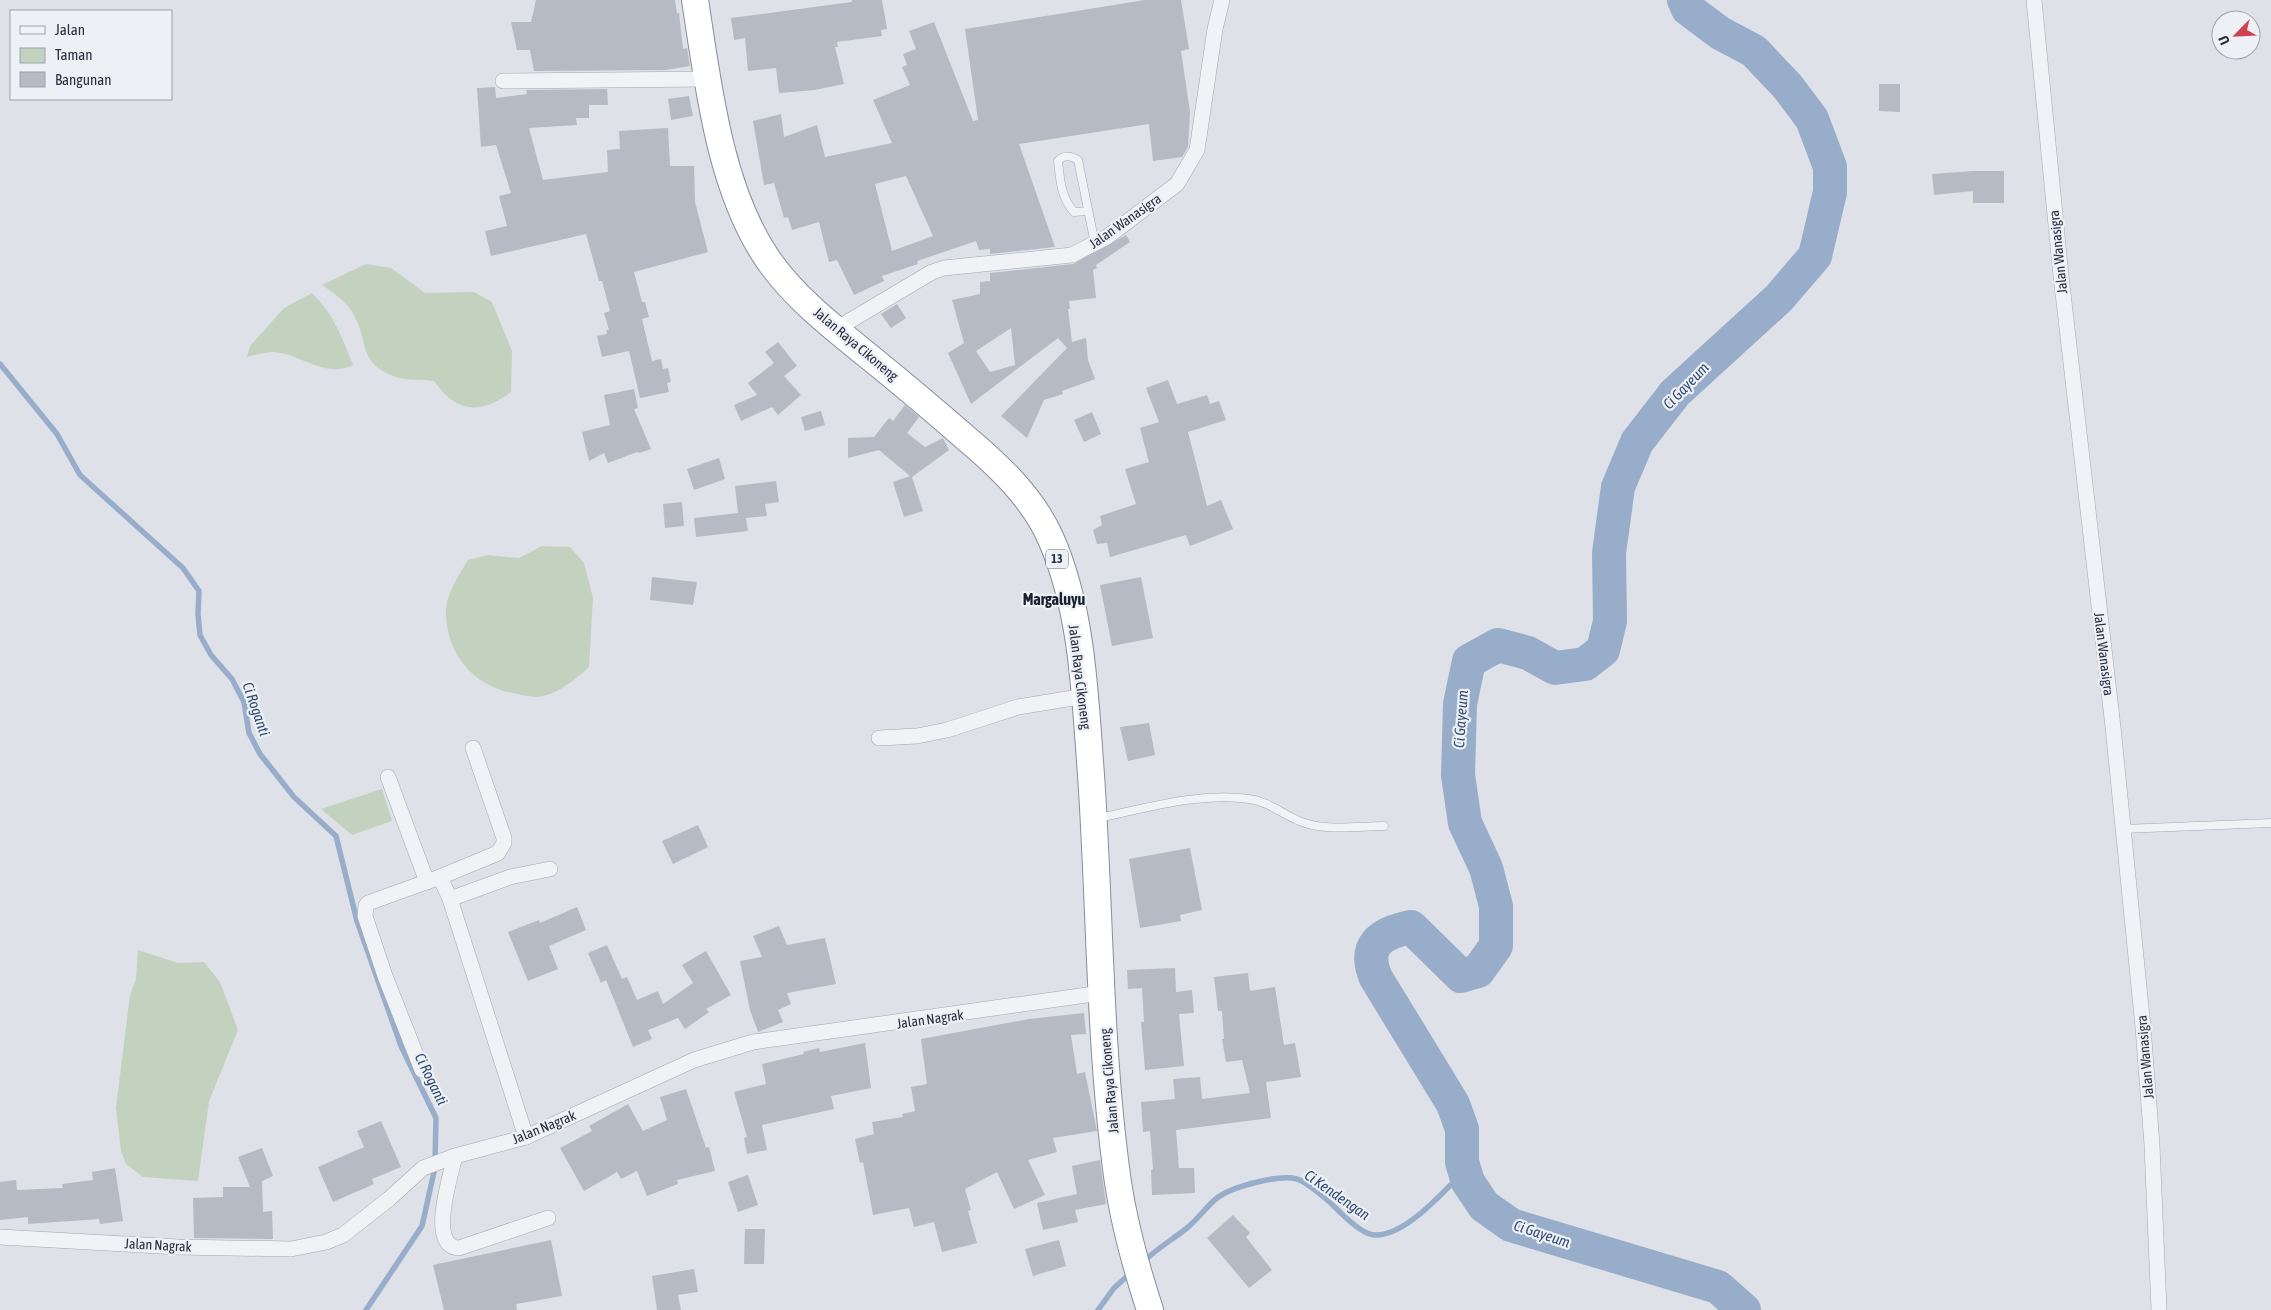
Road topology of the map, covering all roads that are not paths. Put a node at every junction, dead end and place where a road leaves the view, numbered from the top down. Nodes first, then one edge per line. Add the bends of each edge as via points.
1 (695, 0) edge
2 (1222, 0) edge
3 (2034, 0) edge
4 (707, 79) junction
5 (503, 81) dead end
6 (1088, 211) junction
7 (1095, 244) junction
8 (836, 329) junction
9 (1085, 696) junction
10 (879, 738) dead end
11 (473, 748) dead end
12 (388, 777) dead end
13 (1094, 819) junction
14 (2271, 822) edge
15 (1384, 826) dead end
16 (2123, 829) junction
17 (498, 853) junction
18 (550, 868) dead end
19 (510, 877) junction
20 (434, 879) junction
21 (450, 899) junction
22 (1101, 993) junction
23 (422, 1070) dead end
24 (526, 1137) junction
25 (455, 1156) junction
26 (548, 1218) dead end
27 (0, 1237) edge
28 (1150, 1310) edge
29 (2159, 1310) edge

1 - 4 highway, Jalan Raya Cikoneng / 13
2 - 7 street, Jalan Wanasigra via 1214,29 1202,126 1192,162 1177,184
3 - 16 street, Jalan Wanasigra via 2060,276
4 - 5 street
4 - 8 highway, Jalan Raya Cikoneng / 13 via 730,175 752,232 784,281
6 - 6 lane via 1074,212 1066,202 1058,161 1061,158 1068,156 1078,160
6 - 7 lane
7 - 8 street, Jalan Wanasigra via 1064,257 944,268
8 - 9 highway, Jalan Raya Cikoneng / 13 via 993,462 1024,495 1050,537 1066,585
9 - 10 street via 1018,707 947,730
9 - 13 highway, Jalan Raya Cikoneng / 13
11 - 17 street via 504,838
12 - 20 street
13 - 15 lane via 1221,796 1271,805 1298,821 1319,826
13 - 22 highway, Jalan Raya Cikoneng / 13
14 - 16 lane
16 - 29 street, Jalan Wanasigra via 2152,1145
17 - 19 street
17 - 20 street
18 - 19 street
19 - 21 street
20 - 21 street
20 - 23 street via 368,903 365,910 385,976
21 - 24 street
22 - 24 street, Jalan Nagrak via 753,1042 694,1060
22 - 28 highway, Jalan Raya Cikoneng / 13 via 1116,1169 1131,1246
24 - 25 street, Jalan Nagrak
25 - 26 street via 443,1210 442,1229 449,1246 459,1248
25 - 27 street, Jalan Nagrak via 424,1168 343,1235 307,1247 178,1247

